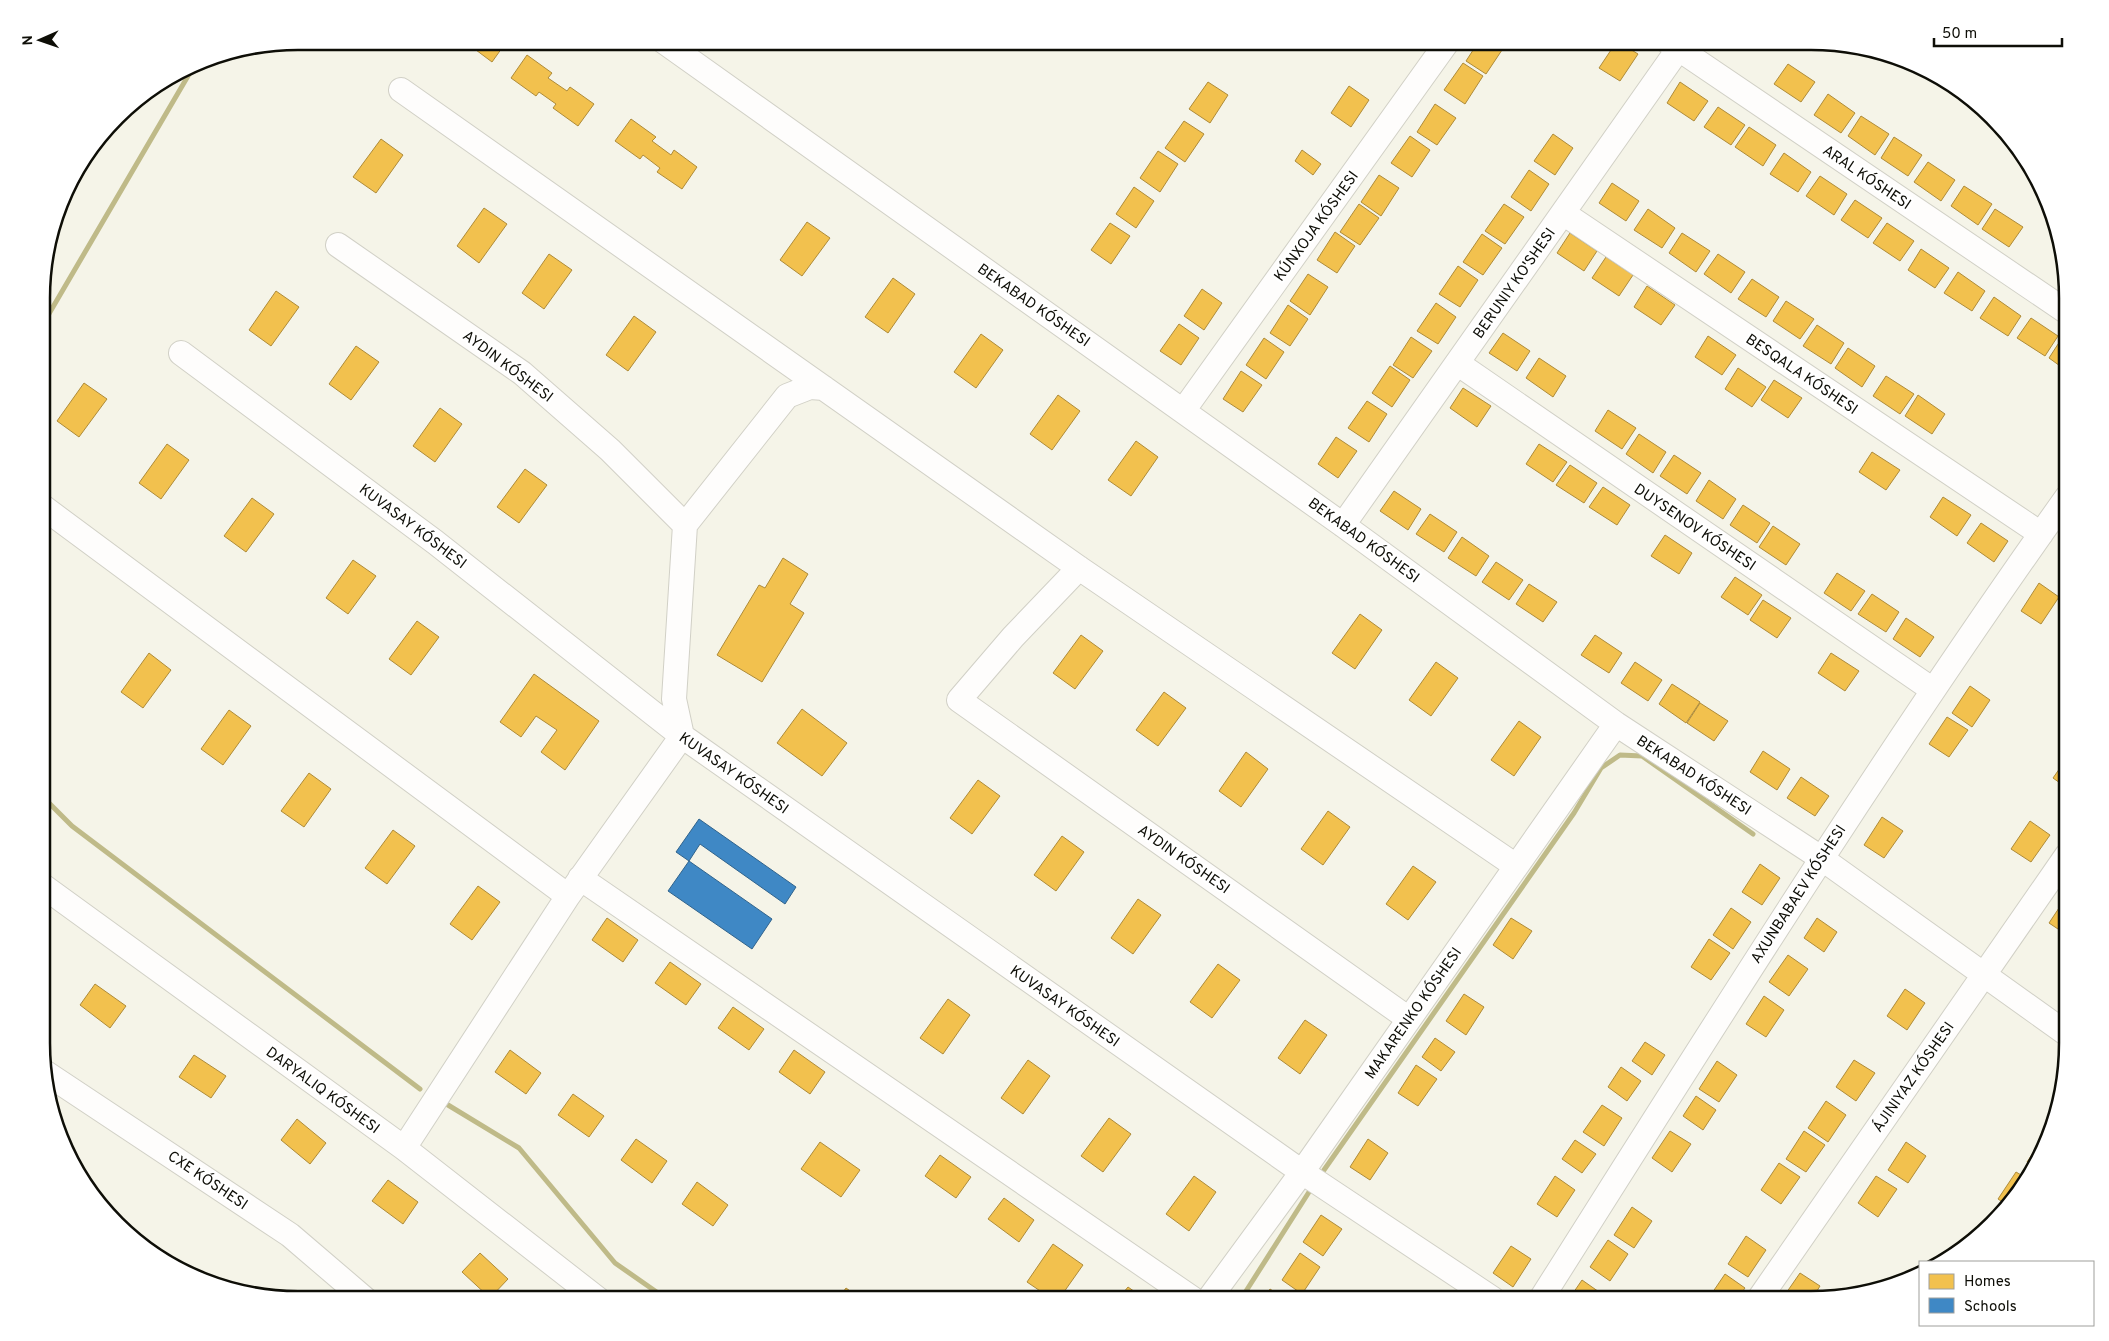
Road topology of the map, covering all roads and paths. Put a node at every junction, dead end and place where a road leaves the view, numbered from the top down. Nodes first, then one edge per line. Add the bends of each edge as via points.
1 (676, 50) edge
2 (1442, 50) edge
3 (1672, 50) edge
4 (1685, 50) edge
5 (401, 90) dead end
6 (1563, 213) junction
7 (338, 245) dead end
8 (2059, 307) edge
9 (181, 353) dead end
10 (1457, 363) junction
11 (824, 388) junction
12 (1183, 411) junction
13 (2059, 508) edge
14 (50, 512) edge
15 (1343, 525) junction
16 (685, 526) junction
17 (2040, 534) junction
18 (1079, 568) junction
19 (1933, 690) junction
20 (1616, 724) junction
21 (682, 736) junction
22 (1821, 858) junction
23 (1516, 866) junction
24 (2059, 867) edge
25 (574, 887) junction
26 (50, 891) edge
27 (1984, 976) junction
28 (1409, 1019) junction
29 (2059, 1028) edge
30 (52, 1076) edge
31 (404, 1148) junction
32 (1302, 1172) junction
33 (355, 1291) edge
34 (587, 1291) edge
35 (1181, 1291) edge
36 (1215, 1291) edge
37 (1481, 1291) edge
38 (1546, 1291) edge
39 (1765, 1291) edge

1 - 12 street, BEKABAD KÓSHESI
2 - 12 street, KÚNXOJA KÓSHESI
3 - 6 street, BERUNIY KO'SHESI
4 - 8 street, ARAL KÓSHESI
5 - 11 street
6 - 10 street, BERUNIY KO'SHESI
6 - 17 street, BESQALA KÓSHESI
7 - 16 street via 522,373 610,450
9 - 21 street, KUVASAY KÓSHESI via 434,542
10 - 15 street, BERUNIY KO'SHESI
10 - 19 street, DUYSENOV KÓSHESI
11 - 16 street via 810,387 787,396
11 - 18 street
12 - 15 street, BEKABAD KÓSHESI
13 - 17 street, AXUNBABAEV KÓSHESI
14 - 25 street
15 - 20 street, BEKABAD KÓSHESI
16 - 21 street via 674,699
17 - 19 street, AXUNBABAEV KÓSHESI
18 - 23 street
18 - 28 street via 959,700
19 - 22 street, AXUNBABAEV KÓSHESI
20 - 22 street, BEKABAD KÓSHESI
20 - 23 street, MAKARENKO KÓSHESI
21 - 25 street
21 - 32 street, KUVASAY KÓSHESI
22 - 27 street, BEKABAD KÓSHESI
22 - 38 street, AXUNBABAEV KÓSHESI
23 - 28 street, MAKARENKO KÓSHESI
24 - 27 street, ÁJINIYAZ KÓSHESI
25 - 31 street
25 - 35 street
26 - 31 street
27 - 29 street, BEKABAD KÓSHESI
27 - 39 street, ÁJINIYAZ KÓSHESI
28 - 32 street, MAKARENKO KÓSHESI
30 - 33 street, CXE KÓSHESI via 290,1235
31 - 34 street
32 - 36 street, MAKARENKO KÓSHESI
32 - 37 street, KUVASAY KÓSHESI

